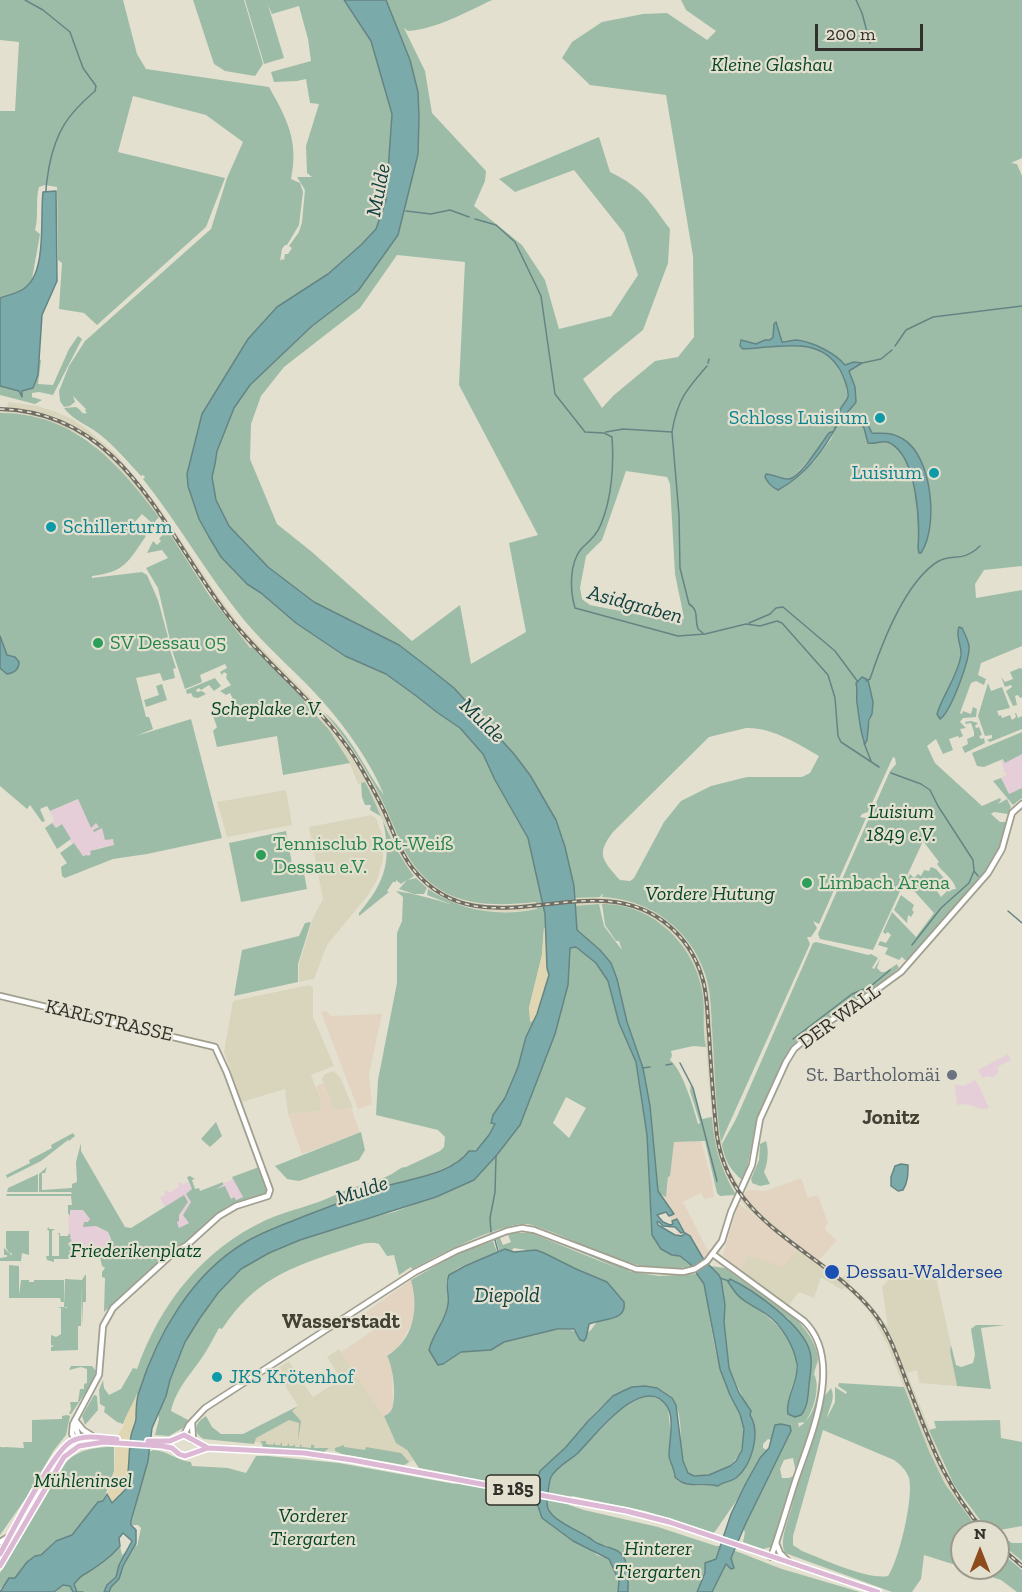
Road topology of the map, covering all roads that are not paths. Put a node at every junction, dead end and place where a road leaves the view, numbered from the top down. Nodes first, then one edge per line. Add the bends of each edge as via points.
1 (1022, 804) edge
2 (0, 996) edge
3 (714, 1255) junction
4 (75, 1420) junction
5 (192, 1422) junction
6 (184, 1435) junction
7 (94, 1437) junction
8 (176, 1438) junction
9 (76, 1439) junction
10 (112, 1440) junction
11 (193, 1440) junction
12 (153, 1443) junction
13 (79, 1446) junction
14 (208, 1448) junction
15 (176, 1452) junction
16 (192, 1452) junction
17 (10, 1536) junction
18 (0, 1542) edge
19 (776, 1543) junction
20 (7, 1552) junction
21 (0, 1555) edge
22 (771, 1557) junction
23 (789, 1562) junction
24 (0, 1566) edge
25 (878, 1592) edge

1 - 3 main road, DER WALL via 1012,813 1000,855 988,873 901,972 794,1049 760,1119 750,1170
2 - 4 main road, KARLSTRASSE via 216,1048 270,1189 264,1198 219,1215 113,1308 103,1326 99,1375
3 - 5 main road, DER WALL via 692,1270 670,1273 636,1269 534,1230 507,1231 415,1272 205,1408
3 - 19 main road via 800,1317 811,1328 822,1359 823,1386 817,1415
4 - 7 main road
4 - 9 main road via 72,1432
5 - 6 main road
5 - 11 main road
6 - 8 main road
6 - 11 main road
7 - 9 main road
7 - 10 main road
8 - 12 main road
8 - 15 main road
9 - 13 main road
9 - 17 main road via 57,1454
10 - 12 main road
10 - 13 main road
11 - 14 main road, B 185
11 - 16 main road
12 - 15 main road
13 - 20 main road via 61,1461
14 - 16 main road, B 185
14 - 22 main road, B 185 via 330,1457 570,1500 645,1515
15 - 16 main road via 185,1456
17 - 18 main road
17 - 21 main road
19 - 22 main road
19 - 23 main road
20 - 21 main road
20 - 24 main road
22 - 23 main road, B 185
23 - 25 main road, B 185

